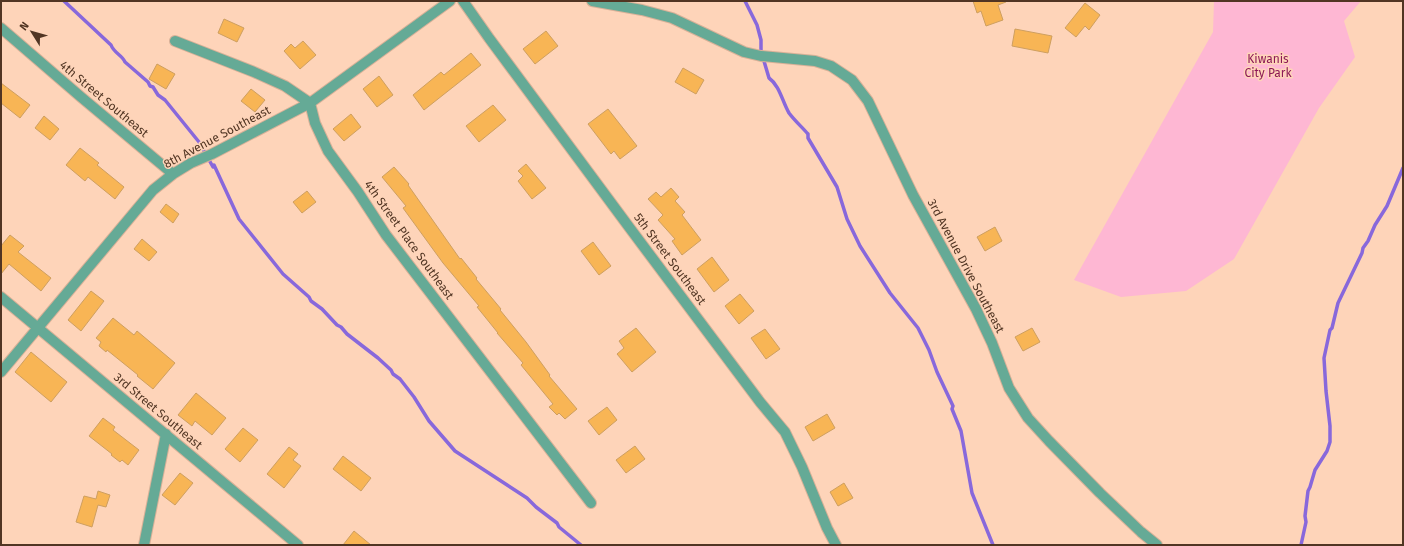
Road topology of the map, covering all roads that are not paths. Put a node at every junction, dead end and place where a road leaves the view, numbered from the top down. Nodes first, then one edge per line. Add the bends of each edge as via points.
1 (450, 1) edge
2 (463, 1) edge
3 (592, 1) edge
4 (605, 2) edge
5 (1, 28) edge
6 (175, 41) dead end
7 (310, 103) junction
8 (173, 174) junction
9 (1, 297) edge
10 (38, 327) junction
11 (1, 372) edge
12 (166, 434) junction
13 (591, 503) dead end
14 (144, 545) edge
15 (298, 545) edge
16 (836, 545) edge
17 (1157, 545) edge

1 - 7 street, 8th Avenue Southeast
2 - 16 street, 5th Street Southeast via 629,227 785,432
3 - 4 street
4 - 17 street, 3rd Avenue Drive Southeast via 672,18 744,52 815,61 831,66 852,80 868,101 913,194 976,309 1010,388 1028,418 1095,487
5 - 8 street, 4th Street Southeast
6 - 7 street via 272,80
7 - 8 street, 8th Avenue Southeast
7 - 13 street, 4th Street Place Southeast via 314,123 328,151 386,235
8 - 10 street, 8th Avenue Southeast via 153,190
9 - 10 street, 3rd Street Southeast
10 - 11 street, 8th Avenue Southeast
10 - 12 street, 3rd Street Southeast
12 - 14 street
12 - 15 street, 3rd Street Southeast

